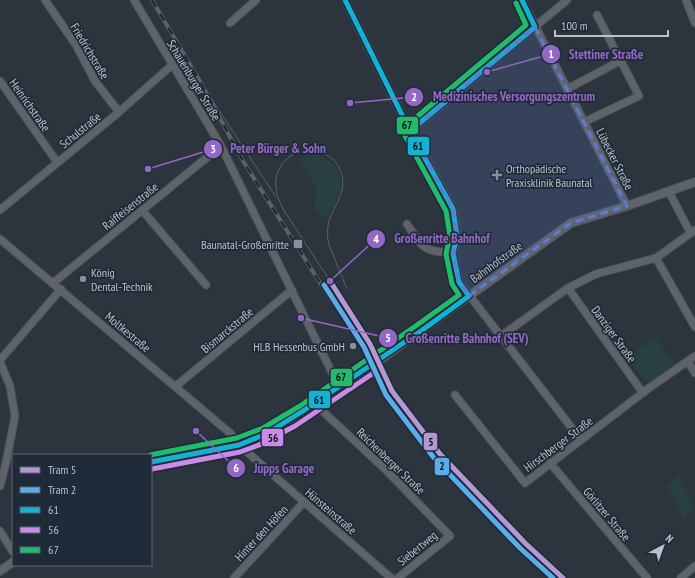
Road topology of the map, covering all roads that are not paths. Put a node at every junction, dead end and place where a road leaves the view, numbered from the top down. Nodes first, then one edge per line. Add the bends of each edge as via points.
1 (45, 0) edge
2 (134, 0) edge
3 (256, 0) edge
4 (345, 0) edge
5 (522, 0) edge
6 (566, 0) edge
7 (686, 0) edge
8 (596, 15) dead end
9 (230, 22) dead end
10 (695, 23) edge
11 (535, 27) junction
12 (620, 61) junction
13 (172, 65) junction
14 (0, 81) edge
15 (567, 89) junction
16 (119, 112) junction
17 (584, 122) junction
18 (410, 131) junction
19 (221, 146) junction
20 (56, 162) junction
21 (695, 182) edge
22 (669, 192) junction
23 (627, 206) junction
24 (0, 210) edge
25 (142, 210) junction
26 (407, 224) dead end
27 (693, 231) edge
28 (0, 239) edge
29 (453, 253) junction
30 (656, 258) junction
31 (53, 283) junction
32 (206, 285) dead end
33 (568, 288) junction
34 (61, 289) junction
35 (292, 290) junction
36 (469, 296) junction
37 (695, 327) edge
38 (501, 336) junction
39 (695, 356) edge
40 (0, 361) edge
41 (688, 362) junction
42 (695, 373) edge
43 (176, 386) junction
44 (339, 387) junction
45 (643, 393) junction
46 (455, 395) dead end
47 (315, 404) junction
48 (581, 440) junction
49 (240, 445) junction
50 (152, 462) edge
51 (550, 464) junction
52 (0, 486) edge
53 (304, 502) junction
54 (0, 531) edge
55 (450, 536) joint
56 (12, 550) edge
57 (12, 563) edge
58 (695, 566) edge
59 (0, 571) edge
60 (234, 578) edge
61 (391, 578) edge
62 (398, 578) edge
63 (647, 578) edge
64 (681, 578) edge

1 - 16 street, Friedrichstraße via 76,45 95,82
2 - 13 street, Schauenburger Straße
3 - 9 street
4 - 18 street
5 - 11 street, Lübecker Straße
6 - 11 street
7 - 10 street
8 - 12 street, Lübecker Straße
11 - 15 street, Lübecker Straße
11 - 18 street
12 - 15 street
12 - 17 street, Lübecker Straße via 639,96
13 - 16 street, Schulstraße
13 - 19 street, Schauenburger Straße
14 - 20 street, Heinrichstraße
15 - 17 street, Lübecker Straße
16 - 20 street, Schulstraße
17 - 23 street, Lübecker Straße
18 - 29 street via 453,210 457,236
19 - 25 street, Raiffeisenstraße
19 - 35 street, Schauenburger Straße
20 - 24 street, Schulstraße
21 - 22 street, Bahnhofstraße
22 - 23 street, Bahnhofstraße
22 - 27 street
23 - 36 street, Bahnhofstraße via 571,223
25 - 31 street, Raiffeisenstraße
25 - 32 street
26 - 29 street via 418,242 426,249
27 - 30 street
28 - 31 street, Moltkestraße
29 - 36 street via 459,282
30 - 33 street via 596,274
30 - 37 street
31 - 34 street, Moltkestraße
33 - 38 street
33 - 45 street, Danziger Straße
34 - 40 street
34 - 43 street, Moltkestraße
35 - 43 street, Bismarckstraße
35 - 44 street, Schauenburger Straße
36 - 38 street
36 - 44 street, Bahnhofstraße
38 - 48 street
39 - 41 street, Hirschberger Straße
40 - 52 street via 10,386 15,416
41 - 42 street
41 - 45 street, Hirschberger Straße
43 - 49 street, Moltkestraße via 230,433
44 - 47 street, Bahnhofstraße
45 - 48 street, Hirschberger Straße
46 - 51 street, Hirschberger Straße via 525,483
47 - 49 street, Bahnhofstraße via 285,423
47 - 55 street, Reichenberger Straße via 387,471
48 - 51 street, Hirschberger Straße
49 - 50 street, Bahnhofstraße
49 - 53 street, Hünsteinstraße
51 - 63 street, Görlitzer Straße
53 - 60 street, Hinter den Höfen
53 - 61 street, Hünsteinstraße
54 - 56 street
55 - 62 street, Siebertweg
57 - 59 street
58 - 64 street

